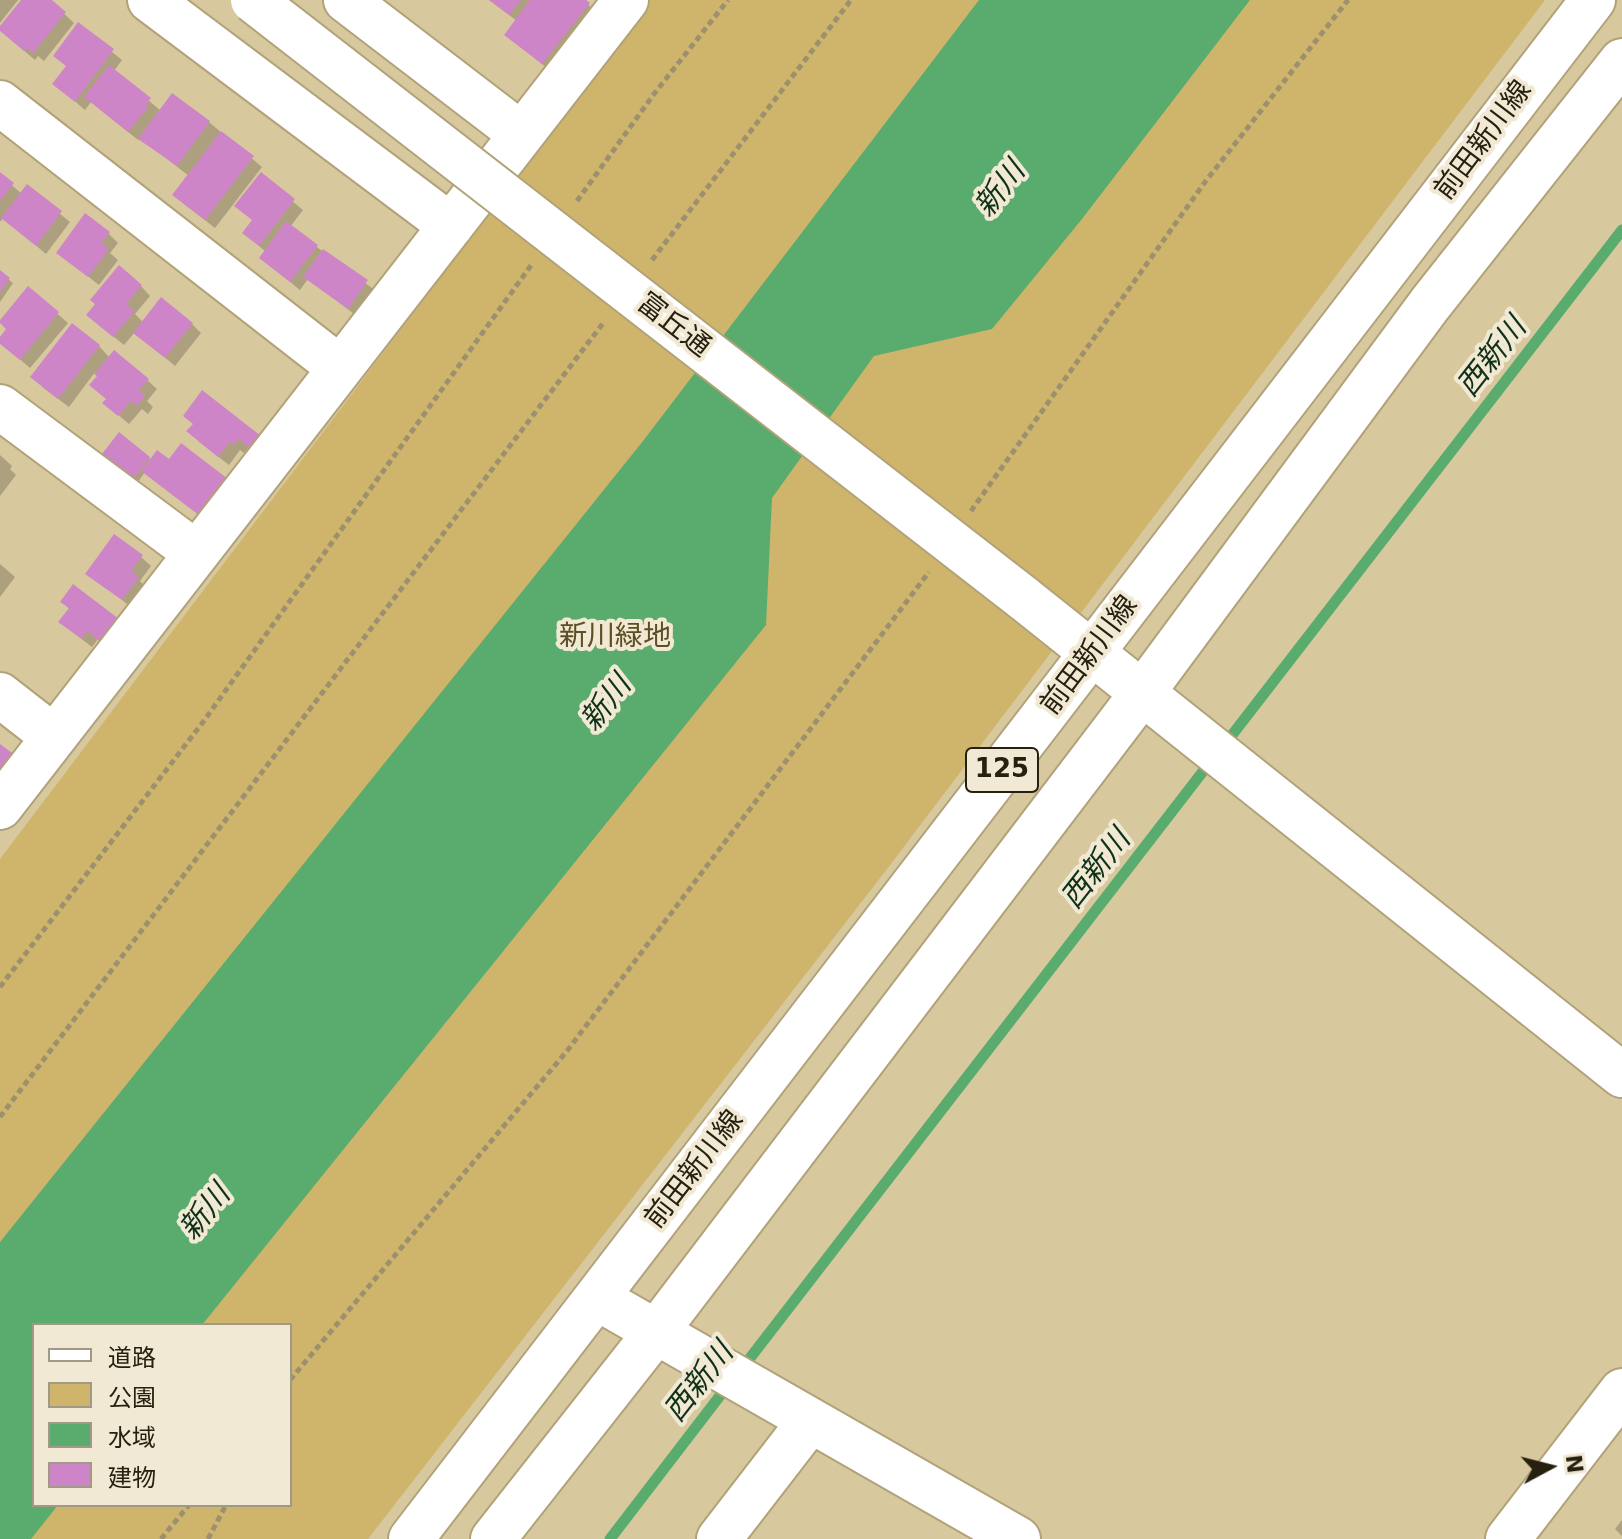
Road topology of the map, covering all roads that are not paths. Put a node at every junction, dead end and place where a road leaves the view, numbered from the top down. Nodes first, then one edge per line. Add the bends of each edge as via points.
1 (150, 0) edge
2 (253, 0) edge
3 (346, 0) edge
4 (626, 0) edge
5 (1593, 0) edge
6 (1622, 61) edge
7 (0, 103) edge
8 (521, 134) junction
9 (451, 226) junction
10 (340, 368) junction
11 (0, 407) edge
12 (196, 553) junction
13 (1093, 652) junction
14 (1143, 692) junction
15 (0, 695) edge
16 (54, 737) junction
17 (0, 807) edge
18 (1622, 1075) edge
19 (597, 1298) junction
20 (656, 1332) junction
21 (1622, 1391) edge
22 (798, 1414) junction
23 (411, 1539) edge
24 (493, 1539) edge
25 (719, 1539) edge
26 (1018, 1539) edge
27 (1508, 1539) edge

1 - 9 street
2 - 13 street, 富丘通, bridge
3 - 8 street
4 - 8 street
5 - 13 street, 前田新川線 / 125
6 - 14 street, 前田新川線 / 125 via 1430,304
7 - 10 street
8 - 9 street
9 - 10 street
10 - 12 street
11 - 12 street
12 - 16 street
13 - 14 street, 富丘通
13 - 19 street, 前田新川線 / 125
14 - 18 street, 富丘通
14 - 20 street, 前田新川線 / 125
15 - 16 street
16 - 17 street
19 - 20 street
19 - 23 street, 前田新川線 / 125
20 - 22 street
20 - 24 street, 前田新川線 / 125
21 - 27 street
22 - 25 street
22 - 26 street

